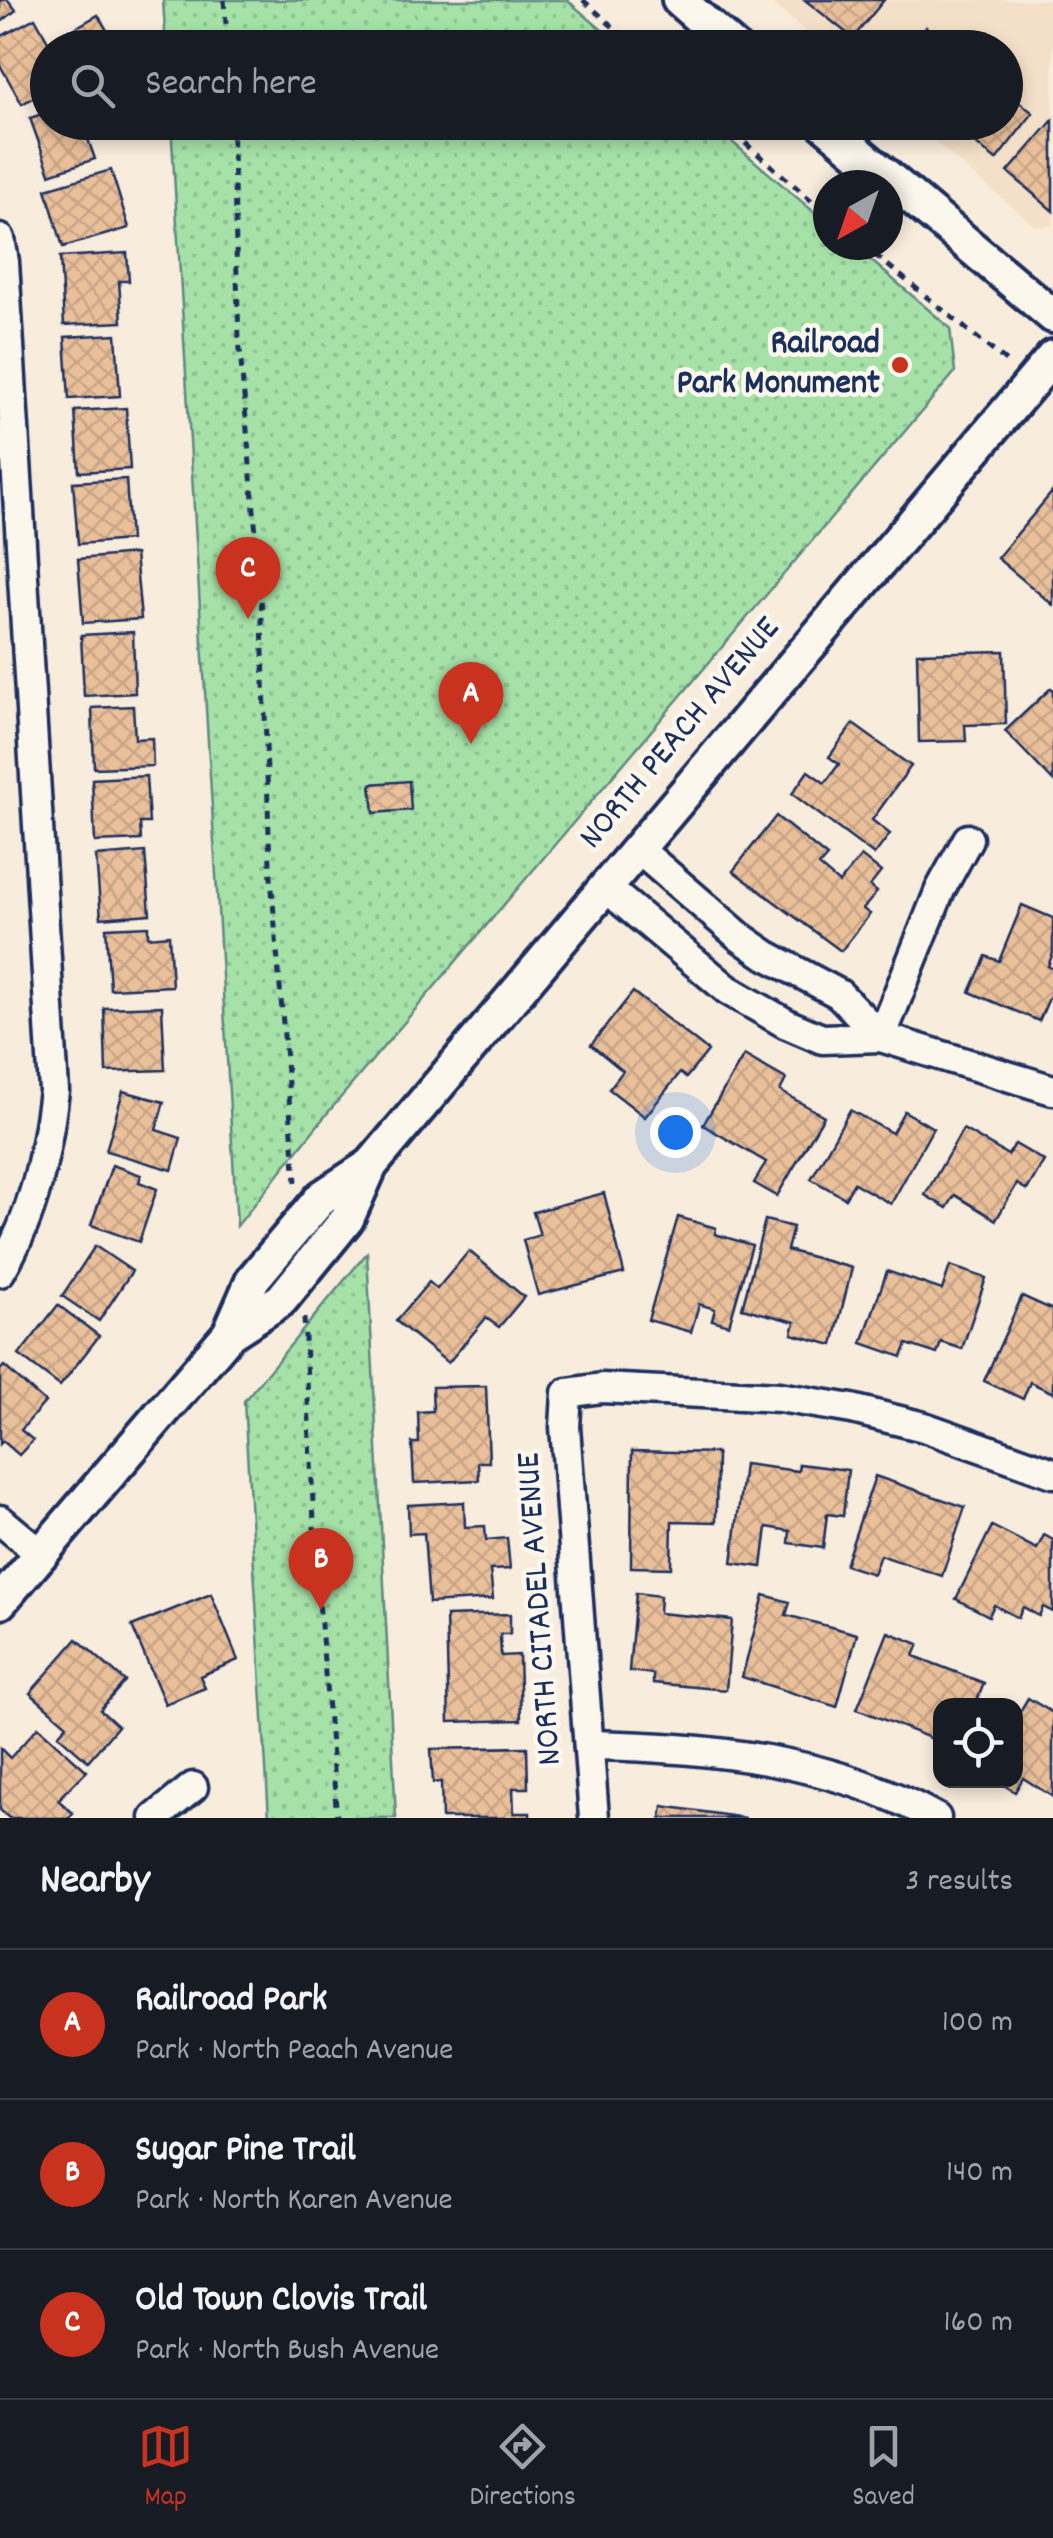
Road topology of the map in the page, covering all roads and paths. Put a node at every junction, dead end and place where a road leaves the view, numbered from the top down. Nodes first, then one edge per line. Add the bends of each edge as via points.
1 (224, 0) edge
2 (582, 0) edge
3 (679, 0) edge
4 (226, 30) edge
5 (617, 30) edge
6 (713, 30) edge
7 (233, 140) edge
8 (741, 140) edge
9 (843, 140) edge
10 (813, 203) edge
11 (0, 239) edge
12 (882, 260) edge
13 (1053, 316) edge
14 (983, 342) dead end
15 (1053, 357) edge
16 (968, 839) dead end
17 (637, 848) junction
18 (604, 886) junction
19 (881, 1037) junction
20 (1053, 1090) edge
21 (372, 1166) junction
22 (298, 1225) junction
23 (0, 1272) edge
24 (302, 1274) junction
25 (229, 1334) junction
26 (1053, 1473) edge
27 (0, 1520) edge
28 (41, 1554) junction
29 (0, 1602) edge
30 (589, 1745) junction
31 (193, 1788) dead end
32 (155, 1818) edge
33 (337, 1818) edge
34 (594, 1818) edge
35 (936, 1818) edge

1 - 4 path
2 - 5 path
3 - 6 street
7 - 22 path via 240,339 261,590 270,865
8 - 10 path
9 - 13 street
11 - 23 street via 54,1091 34,1201
12 - 14 path
15 - 17 street, NORTH PEACH AVENUE
16 - 19 street via 940,890
17 - 18 street, NORTH PEACH AVENUE
17 - 19 street via 753,946 839,994
18 - 19 street via 756,1008 822,1039
18 - 21 street, NORTH PEACH AVENUE
19 - 20 street
21 - 22 street, NORTH PEACH AVENUE via 322,1198
21 - 24 street, NORTH PEACH AVENUE via 347,1219
22 - 25 street, NORTH PEACH AVENUE via 253,1280
24 - 25 street, NORTH PEACH AVENUE via 280,1300
24 - 33 path
25 - 28 street, NORTH PEACH AVENUE
26 - 30 street, NORTH CITADEL AVENUE via 924,1427 779,1397 602,1388 567,1394
27 - 28 street
28 - 29 street, NORTH PEACH AVENUE
30 - 34 street, NORTH CITADEL AVENUE
30 - 35 street via 745,1756 853,1784
31 - 32 street

